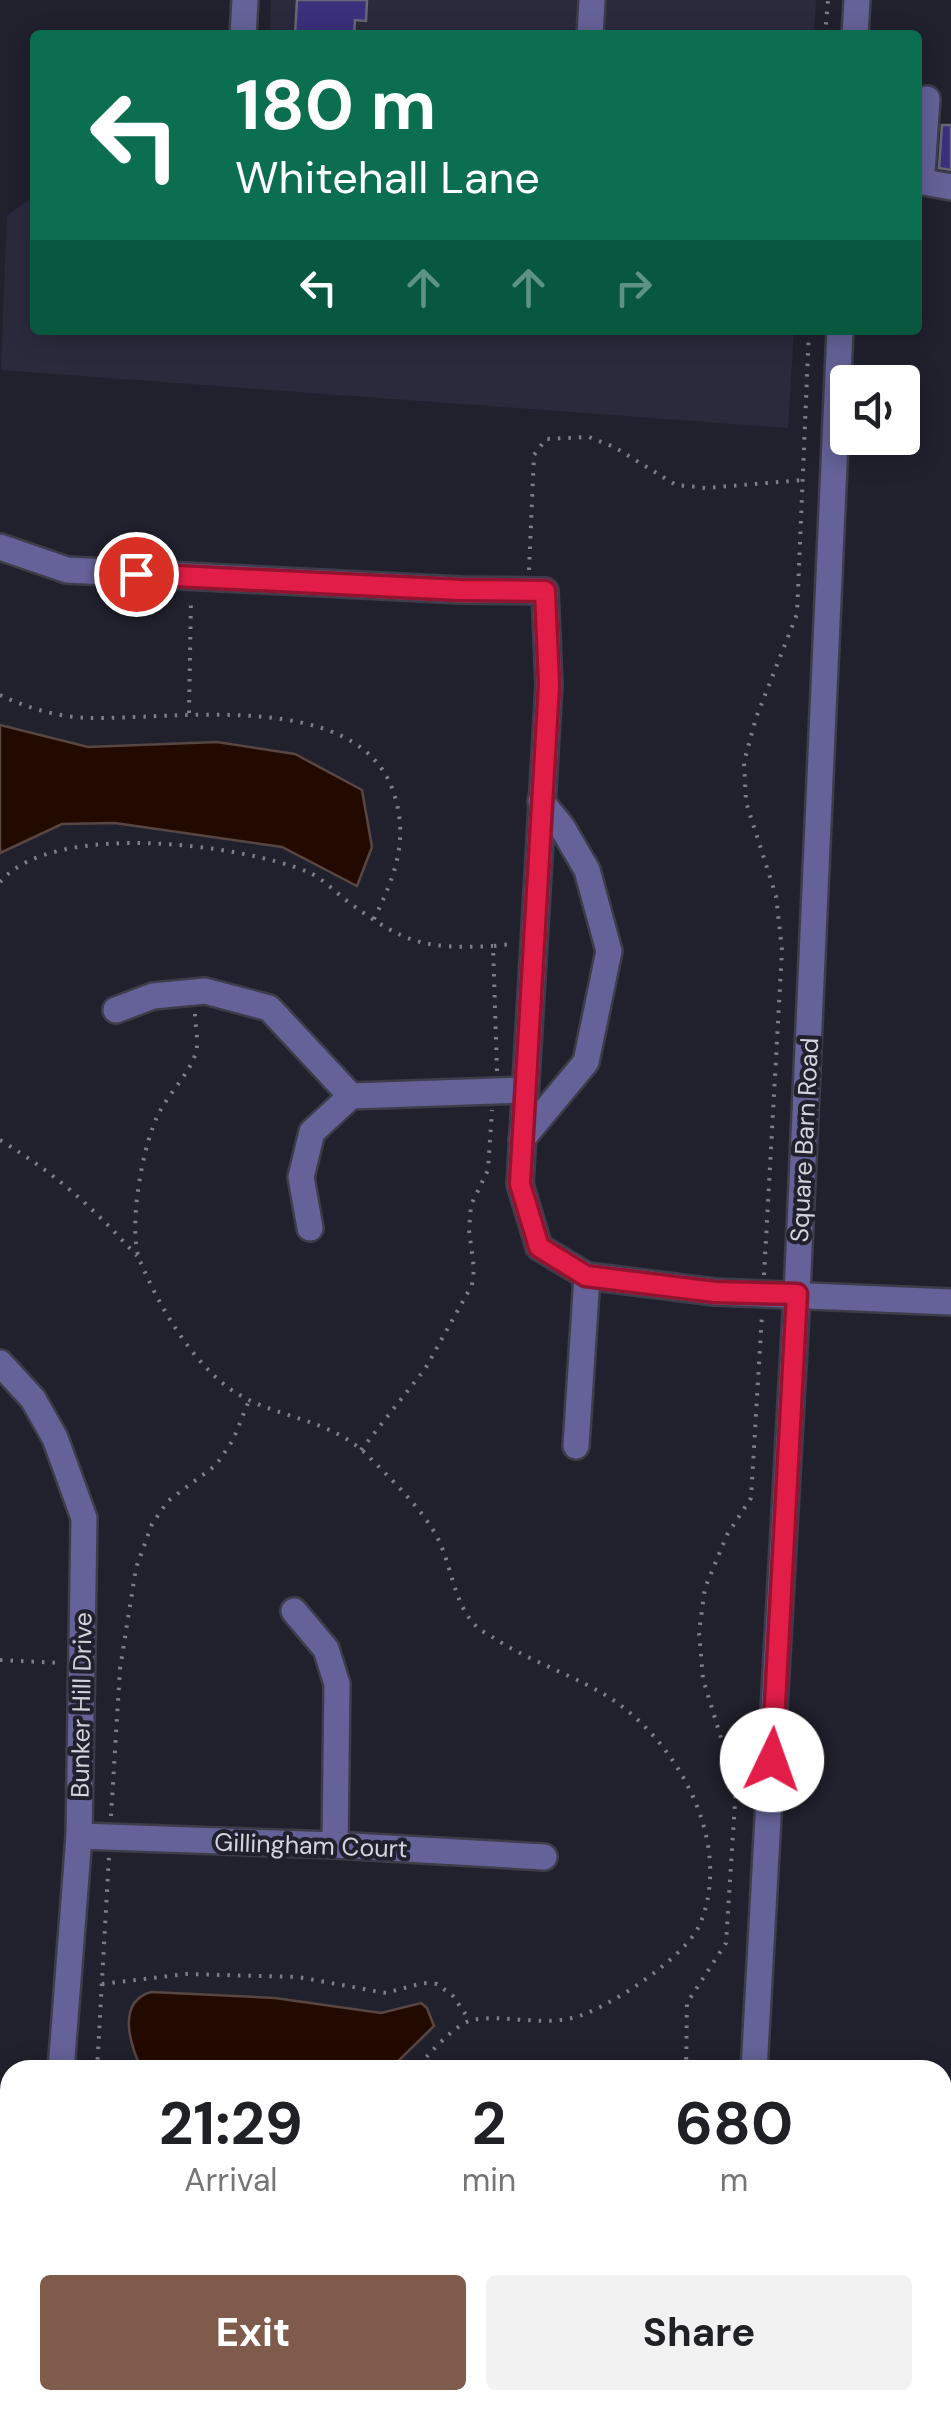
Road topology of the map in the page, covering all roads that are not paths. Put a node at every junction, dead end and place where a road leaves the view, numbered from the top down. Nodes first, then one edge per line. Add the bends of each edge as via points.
1 (246, 0) edge
2 (592, 0) edge
3 (857, 0) edge
4 (244, 30) edge
5 (590, 30) edge
6 (855, 30) edge
7 (928, 99) dead end
8 (922, 172) edge
9 (922, 179) edge
10 (951, 188) edge
11 (840, 335) edge
12 (0, 547) edge
13 (542, 801) junction
14 (116, 1010) dead end
15 (524, 1090) junction
16 (351, 1096) junction
17 (522, 1139) junction
18 (310, 1228) dead end
19 (586, 1276) junction
20 (797, 1294) junction
21 (951, 1302) edge
22 (0, 1363) edge
23 (576, 1446) dead end
24 (294, 1611) dead end
25 (79, 1836) junction
26 (336, 1845) junction
27 (544, 1857) dead end
28 (62, 2060) edge
29 (755, 2060) edge

1 - 4 street
2 - 5 street
3 - 6 street
7 - 8 street
9 - 10 street
11 - 20 street, Square Barn Road
12 - 13 street via 67,570 545,591 549,685
13 - 15 street
13 - 17 street via 587,870 609,951 586,1062
14 - 16 street via 154,996 205,991 269,1008
15 - 16 street
15 - 17 street
16 - 18 street via 312,1132 301,1177
17 - 19 street via 520,1184 539,1247
19 - 20 street
19 - 23 street
20 - 21 street
20 - 29 street, Square Barn Road
22 - 25 street, Bunker Hill Drive via 55,1438 84,1518
24 - 26 street via 326,1650 337,1684
25 - 26 street, Gillingham Court
25 - 28 street, Bunker Hill Drive
26 - 27 street, Gillingham Court

